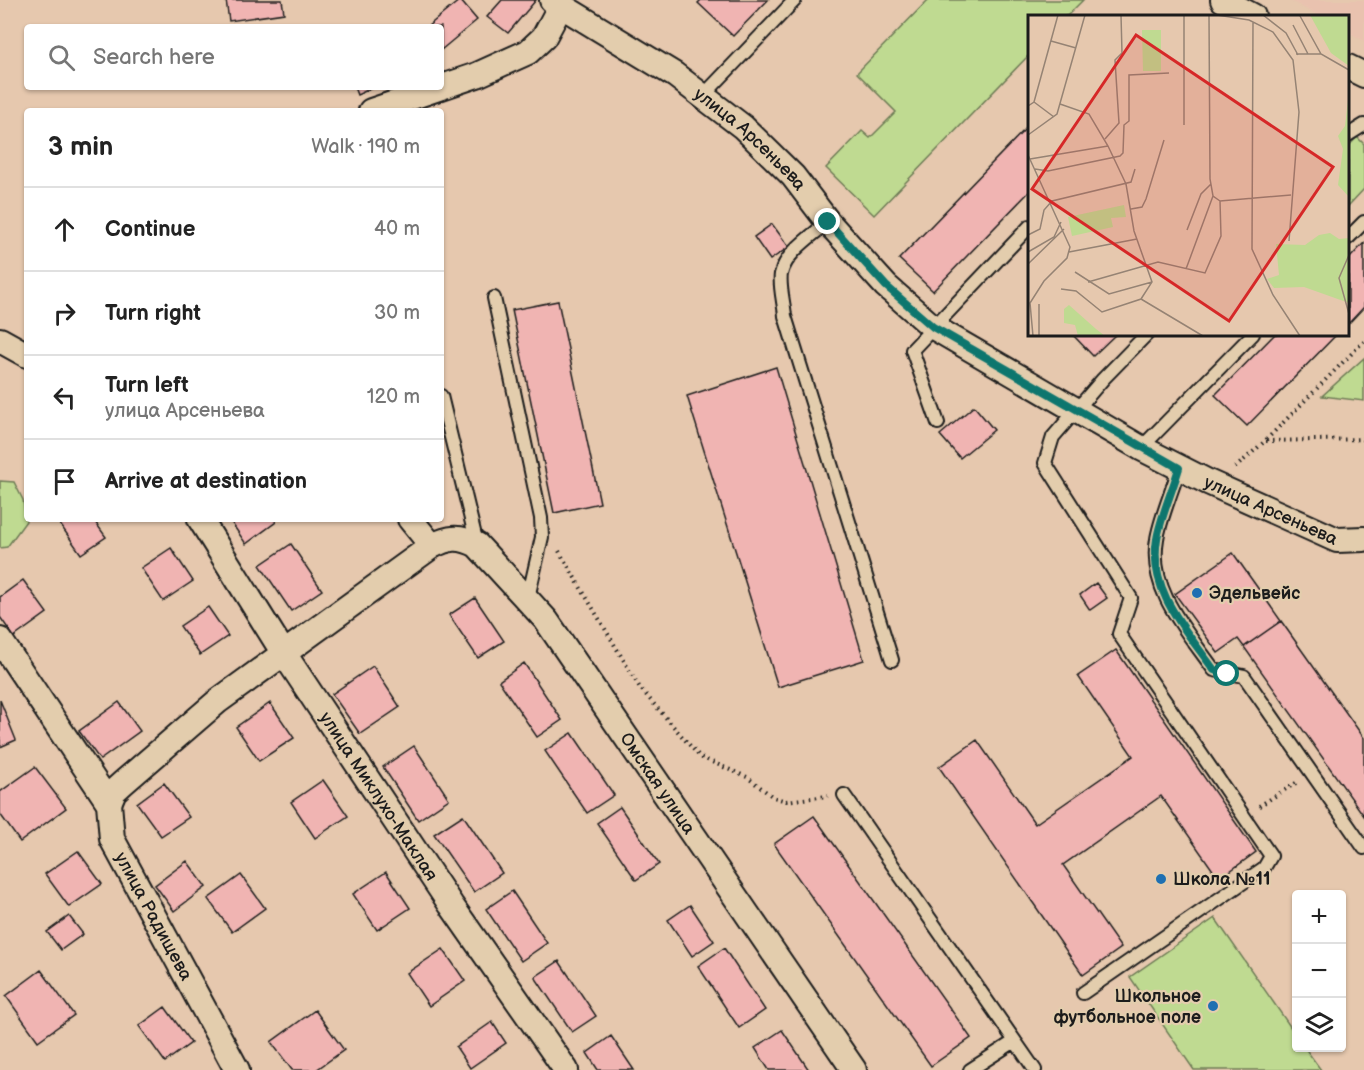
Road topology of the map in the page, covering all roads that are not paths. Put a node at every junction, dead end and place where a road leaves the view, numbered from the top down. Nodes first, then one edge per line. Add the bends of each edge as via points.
1 (795, 0) edge
2 (559, 2) edge
3 (1349, 68) edge
4 (1364, 75) edge
5 (444, 86) edge
6 (433, 90) edge
7 (703, 96) junction
8 (380, 108) edge
9 (1364, 125) edge
10 (1349, 134) edge
11 (828, 222) junction
12 (1364, 222) edge
13 (1028, 227) edge
14 (1349, 236) edge
15 (494, 298) dead end
16 (933, 327) junction
17 (1145, 336) edge
18 (1251, 336) edge
19 (0, 340) edge
20 (24, 353) edge
21 (444, 408) edge
22 (1078, 410) junction
23 (938, 423) dead end
24 (1141, 448) junction
25 (1179, 468) junction
26 (202, 522) edge
27 (412, 522) edge
28 (1364, 539) edge
29 (477, 545) junction
30 (432, 546) junction
31 (528, 598) junction
32 (0, 640) edge
33 (283, 652) junction
34 (892, 660) dead end
35 (844, 795) road end
36 (109, 803) junction
37 (1364, 848) edge
38 (1083, 993) dead end
39 (1015, 1041) junction
40 (237, 1070) edge
41 (566, 1070) edge
42 (854, 1070) edge
43 (970, 1070) edge
44 (1035, 1070) edge

1 - 7 lane
2 - 5 street via 544,37 528,52
2 - 7 street, улица Арсеньева
3 - 4 street
6 - 8 street
7 - 11 street, улица Арсеньева via 743,127 793,176
9 - 10 lane
11 - 16 street, улица Арсеньева via 886,286
11 - 34 lane via 794,251 784,265 781,276 785,316
12 - 14 lane
13 - 16 lane
15 - 31 lane via 541,518 542,537
16 - 22 street, улица Арсеньева
16 - 23 lane via 912,350
17 - 22 lane
18 - 24 lane
19 - 20 street
21 - 29 lane
22 - 24 street, улица Арсеньева
22 - 38 lane via 1053,437 1045,463 1131,597 1119,634 1271,856 1264,868
24 - 25 street, улица Арсеньева
25 - 28 street, улица Арсеньева via 1336,540
25 - 37 lane via 1156,544 1154,560 1162,595 1214,670 1244,676
26 - 33 street, улица Миклухо-Маклая
27 - 30 street
29 - 30 street via 456,537
29 - 31 street, Омская улица
30 - 33 street
31 - 42 street, Омская улица
32 - 36 street, улица Радищева
33 - 36 street via 218,701 124,782
33 - 41 street, улица Миклухо-Маклая
35 - 39 lane
36 - 40 street, улица Радищева via 112,839
39 - 43 lane
39 - 44 lane

